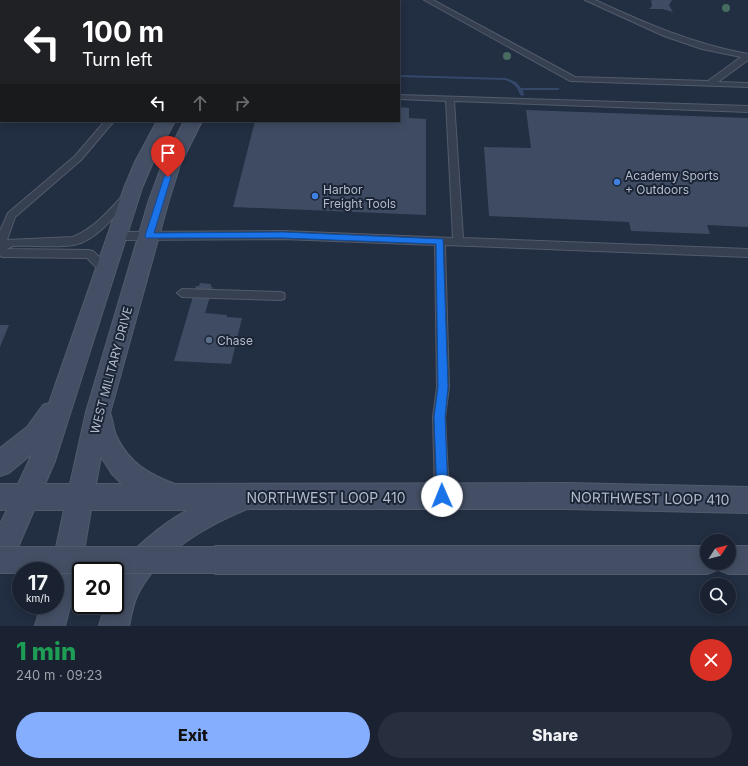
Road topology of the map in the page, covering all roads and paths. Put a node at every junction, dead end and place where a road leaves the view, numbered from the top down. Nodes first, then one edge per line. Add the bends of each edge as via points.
1 (428, 0) edge
2 (589, 0) edge
3 (748, 56) edge
4 (711, 84) junction
5 (748, 85) edge
6 (400, 96) edge
7 (450, 98) junction
8 (748, 109) edge
9 (109, 122) edge
10 (165, 122) edge
11 (186, 122) edge
12 (192, 122) edge
13 (182, 143) junction
14 (133, 188) junction
15 (117, 236) junction
16 (149, 236) junction
17 (440, 241) junction
18 (458, 242) junction
19 (0, 247) edge
20 (748, 253) edge
21 (106, 270) junction
22 (182, 293) dead end
23 (280, 296) dead end
24 (67, 386) junction
25 (98, 412) junction
26 (0, 464) edge
27 (180, 496) junction
28 (442, 496) junction
29 (13, 497) edge
30 (80, 497) junction
31 (245, 497) junction
32 (748, 500) edge
33 (0, 556) edge
34 (0, 560) edge
35 (700, 560) edge
36 (736, 560) edge
37 (748, 560) edge
38 (50, 626) edge
39 (114, 626) edge

1 - 4 lane via 573,79
2 - 3 lane via 674,39 719,52
3 - 4 lane
4 - 5 lane
6 - 7 lane
7 - 8 lane
7 - 18 lane
9 - 19 lane via 78,158 11,215
10 - 14 main road
11 - 13 main road
12 - 13 main road, WEST MILITARY DRIVE
13 - 16 main road, WEST MILITARY DRIVE via 171,165
14 - 15 main road
14 - 19 lane via 109,218 85,236 74,240 11,242
15 - 16 lane
15 - 21 main road
16 - 17 lane via 283,235
16 - 25 main road, WEST MILITARY DRIVE
17 - 18 lane
17 - 28 lane
18 - 20 lane
19 - 21 lane via 6,254 89,254
21 - 24 main road
22 - 23 lane
24 - 26 main road via 36,435
24 - 29 main road via 42,461
25 - 27 main road via 102,433 113,454 126,470 164,493
25 - 30 main road, WEST MILITARY DRIVE
27 - 30 main road, NORTHWEST LOOP 410
27 - 31 main road, NORTHWEST LOOP 410
28 - 31 main road, NORTHWEST LOOP 410
28 - 32 main road, NORTHWEST LOOP 410
29 - 30 main road, NORTHWEST LOOP 410
29 - 33 main road
30 - 38 main road, WEST MILITARY DRIVE via 69,557
31 - 39 main road via 230,502 184,528 150,556 126,587
34 - 35 main road, bridge
36 - 37 main road

